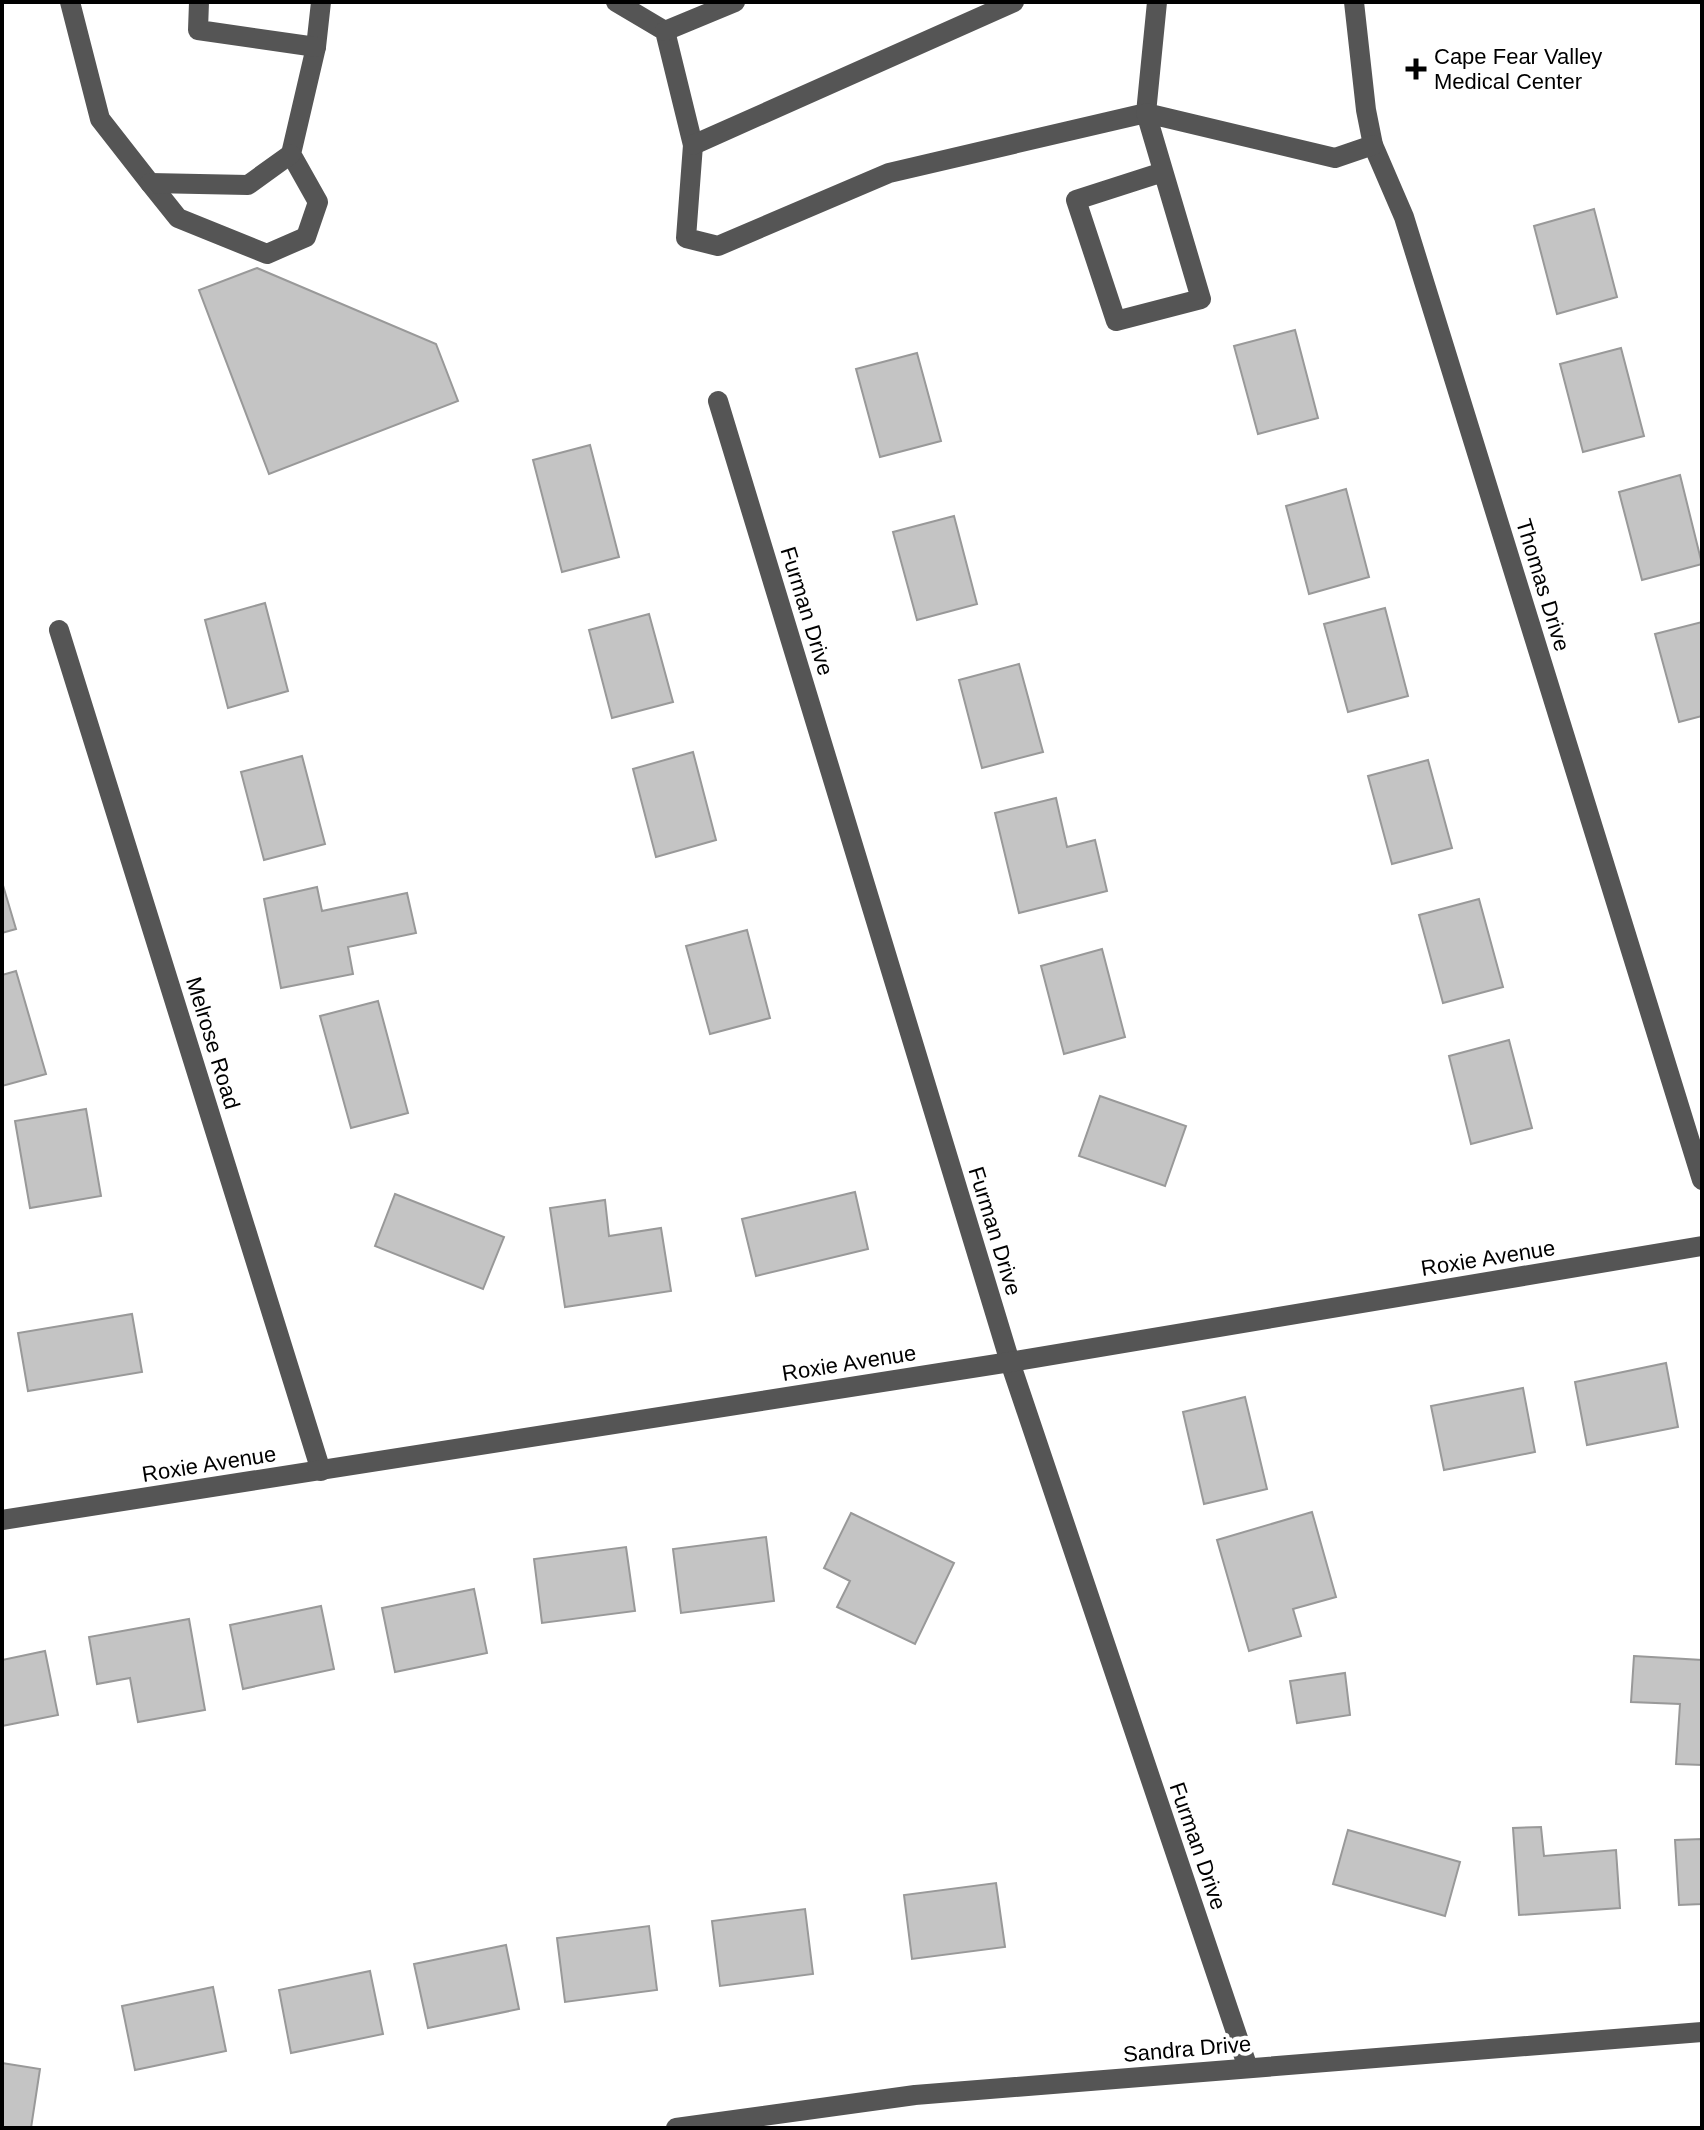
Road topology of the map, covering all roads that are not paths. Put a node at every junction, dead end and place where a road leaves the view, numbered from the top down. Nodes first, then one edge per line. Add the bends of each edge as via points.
1 (70, 2) edge
2 (199, 2) edge
3 (321, 2) edge
4 (616, 2) edge
5 (735, 2) edge
6 (1014, 2) edge
7 (1157, 2) edge
8 (1354, 2) edge
9 (665, 31) junction
10 (316, 47) junction
11 (1146, 113) junction
12 (693, 145) junction
13 (1373, 145) junction
14 (291, 154) junction
15 (1163, 172) junction
16 (150, 183) junction
17 (718, 401) dead end
18 (59, 630) dead end
19 (1702, 1180) edge
20 (1702, 1246) edge
21 (1010, 1362) junction
22 (321, 1471) junction
23 (2, 1520) edge
24 (1702, 2032) edge
25 (1248, 2068) junction
26 (676, 2128) edge

1 - 16 street via 100,119
2 - 10 street via 198,30
3 - 10 street
4 - 9 street
5 - 9 street
6 - 12 street
7 - 11 street
8 - 13 street, Thomas Drive
9 - 12 street
10 - 14 street
11 - 12 street via 889,173 718,246 686,238
11 - 13 street via 1335,158
11 - 15 street
13 - 19 street, Thomas Drive via 1404,217
14 - 16 street via 248,185
14 - 16 street via 318,202 306,237 267,254 178,218
15 - 15 street via 1201,299 1116,321 1076,200
17 - 21 street, Furman Drive
18 - 22 street, Melrose Road
20 - 21 street, Roxie Avenue
21 - 22 street, Roxie Avenue
21 - 25 street, Furman Drive
22 - 23 street, Roxie Avenue
24 - 25 street, Sandra Drive
25 - 26 street, Sandra Drive via 915,2095

